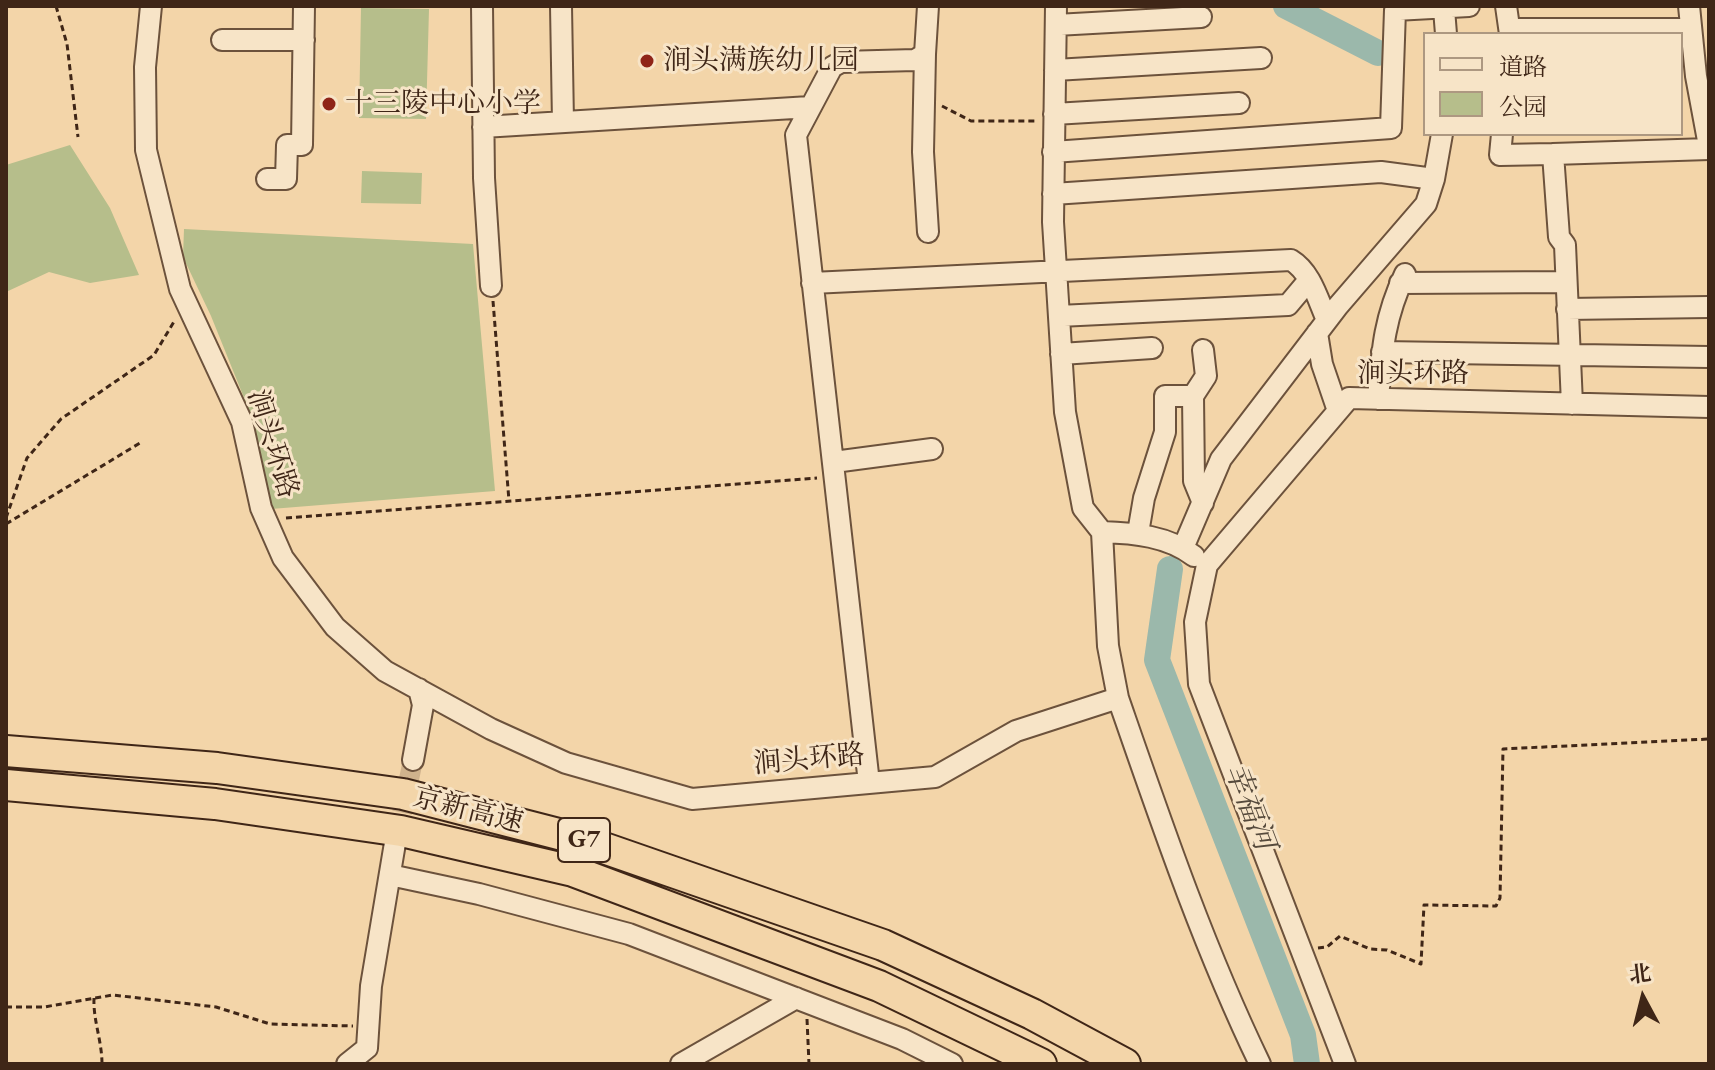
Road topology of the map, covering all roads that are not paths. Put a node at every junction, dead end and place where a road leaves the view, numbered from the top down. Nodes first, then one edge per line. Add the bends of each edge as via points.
1 (151, 6) edge
2 (304, 6) edge
3 (482, 6) edge
4 (561, 6) edge
5 (928, 6) edge
6 (1469, 6) edge
7 (1506, 6) edge
8 (1689, 6) edge
9 (1444, 9) junction
10 (1056, 16) edge
11 (1201, 17) dead end
12 (1691, 29) junction
13 (1446, 32) edge
14 (1510, 32) edge
15 (222, 40) dead end
16 (304, 40) junction
17 (925, 54) junction
18 (1261, 58) dead end
19 (1055, 70) junction
20 (1239, 103) dead end
21 (810, 107) junction
22 (1054, 117) junction
23 (563, 122) junction
24 (483, 127) junction
25 (1442, 136) edge
26 (1502, 136) edge
27 (1709, 148) edge
28 (1053, 152) junction
29 (1553, 154) junction
30 (267, 179) dead end
31 (1434, 179) junction
32 (1053, 194) junction
33 (928, 232) dead end
34 (1056, 271) junction
35 (1309, 280) junction
36 (1566, 282) junction
37 (812, 283) junction
38 (491, 286) road end
39 (1709, 307) edge
40 (1567, 309) junction
41 (1059, 316) junction
42 (1322, 327) junction
43 (1152, 348) dead end
44 (1203, 350) dead end
45 (1382, 352) junction
46 (1061, 354) junction
47 (1568, 356) junction
48 (1709, 357) edge
49 (1193, 396) junction
50 (1378, 399) junction
51 (1335, 404) junction
52 (1572, 404) junction
53 (1709, 407) edge
54 (932, 449) dead end
55 (835, 469) junction
56 (1203, 503) junction
57 (1102, 532) junction
58 (1138, 533) junction
59 (1183, 548) junction
60 (1207, 565) junction
61 (419, 689) junction
62 (1118, 698) junction
63 (6, 751) edge
64 (413, 760) tunnel mouth
65 (869, 783) junction
66 (6, 785) edge
67 (395, 843) tunnel mouth
68 (390, 875) junction
69 (803, 1001) junction
70 (347, 1064) edge
71 (681, 1064) edge
72 (952, 1064) edge
73 (1041, 1064) edge
74 (1125, 1064) edge
75 (1260, 1064) edge
76 (1345, 1064) edge

1 - 61 street, 涧头环路 via 146,150 180,289 242,422 261,508 283,558 335,627 385,671
2 - 16 street
3 - 24 street
4 - 23 street
5 - 17 street
6 - 9 street
7 - 14 street
8 - 12 street
9 - 13 street
9 - 28 street via 1395,10 1391,128
10 - 11 street
10 - 19 street
12 - 14 street
12 - 27 street
15 - 16 street
16 - 30 street via 302,145 287,145 286,179
17 - 21 street via 915,60 841,62 826,74
17 - 33 street
18 - 19 street
19 - 22 street
20 - 22 street
21 - 23 street
21 - 37 street via 796,135
22 - 28 street
23 - 24 street
24 - 38 street
25 - 31 street
26 - 29 street via 1500,155
27 - 29 street
28 - 32 street
29 - 36 street
31 - 32 street via 1381,172
31 - 42 street via 1426,204
32 - 34 street
34 - 35 street via 1291,260
34 - 37 street
34 - 41 street
35 - 41 street via 1288,305
35 - 42 street
36 - 40 street
36 - 45 street via 1403,278 1391,303
37 - 55 street
39 - 40 street
40 - 47 street
41 - 46 street
42 - 51 street via 1322,364
42 - 56 street via 1221,459
43 - 46 street
44 - 49 street via 1206,376
45 - 47 street
45 - 50 street
46 - 57 street via 1065,412 1083,508
47 - 48 street
47 - 52 street
49 - 56 street via 1194,481
49 - 58 street via 1165,396 1165,432
50 - 51 street, 涧头环路 via 1349,398
50 - 52 street, 涧头环路
51 - 60 street, 涧头环路
52 - 53 street, 涧头环路
54 - 55 street
55 - 65 street
56 - 59 street
57 - 58 street
57 - 62 street via 1108,646
58 - 59 street
59 - 60 street
60 - 76 street via 1195,622 1199,684
61 - 64 street via 423,705
61 - 65 street, 涧头环路 via 566,763 692,799
62 - 65 street, 涧头环路 via 1016,731 935,777
62 - 75 street via 1175,864
63 - 74 highway, 京新高速 / G7 via 217,768 403,794 578,839 883,945
66 - 73 highway, 京新高速 / G7 via 215,804 385,829 573,871 879,986
67 - 68 street
68 - 69 street via 629,934
68 - 70 street via 371,986 367,1048
69 - 71 street
69 - 72 street

